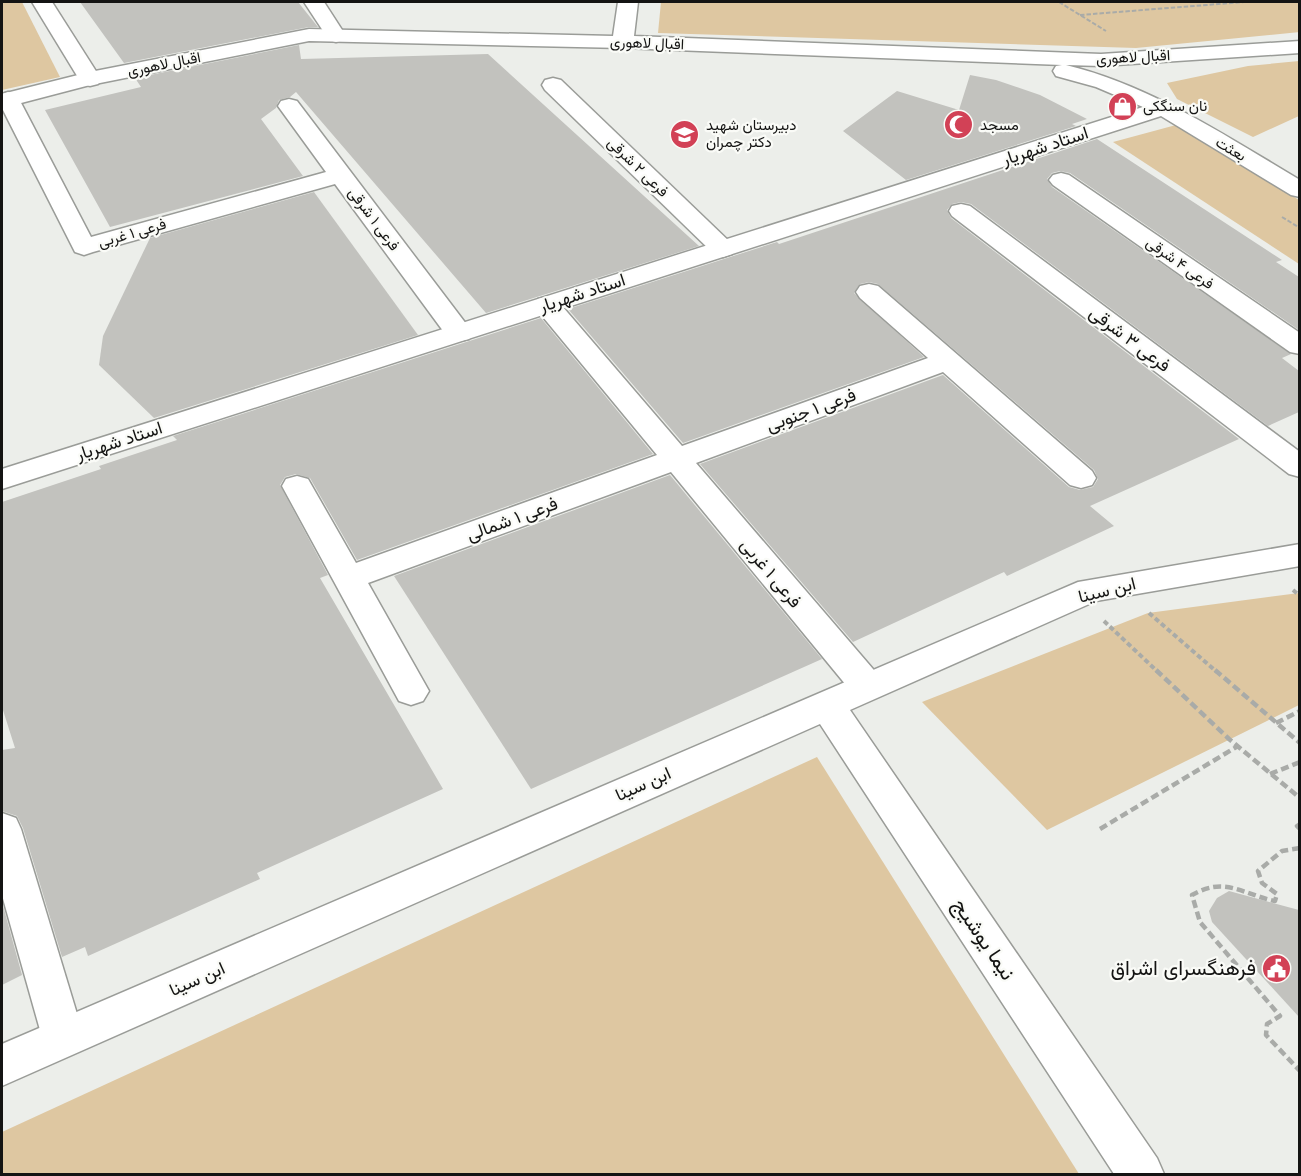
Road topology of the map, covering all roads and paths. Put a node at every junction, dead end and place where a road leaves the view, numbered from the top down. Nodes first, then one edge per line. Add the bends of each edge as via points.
1 (42, 2) edge
2 (314, 2) edge
3 (628, 2) edge
4 (1059, 2) edge
5 (1244, 2) edge
6 (1080, 15) junction
7 (336, 36) junction
8 (1110, 39) dead end
9 (623, 42) junction
10 (1299, 47) edge
11 (967, 55) junction
12 (1182, 55) junction
13 (90, 79) junction
14 (554, 85) dead end
15 (5, 100) edge
16 (289, 106) dead end
17 (1163, 108) junction
18 (340, 175) junction
19 (1061, 180) dead end
20 (1299, 190) edge
21 (961, 211) dead end
22 (723, 249) junction
23 (868, 292) dead end
24 (547, 304) junction
25 (459, 333) junction
26 (1299, 346) edge
27 (947, 361) junction
28 (675, 459) junction
29 (1299, 467) edge
30 (1081, 478) dead end
31 (2, 479) edge
32 (297, 486) dead end
33 (1299, 555) edge
34 (348, 578) junction
35 (1117, 585) junction
36 (1078, 595) junction
37 (867, 686) junction
38 (411, 692) dead end
39 (826, 704) junction
40 (1299, 711) edge
41 (1276, 723) junction
42 (1299, 743) edge
43 (1238, 746) junction
44 (1299, 762) edge
45 (1270, 774) junction
46 (1299, 798) edge
47 (2, 829) edge
48 (1100, 829) dead end
49 (1299, 848) edge
50 (63, 1037) junction
51 (2, 1065) edge
52 (1299, 1071) edge
53 (1141, 1174) edge

1 - 13 street
2 - 7 street
3 - 9 street
4 - 6 path
5 - 6 path
6 - 8 path via 1106,31
7 - 9 street, اقبال لاهوری
7 - 13 street, اقبال لاهوری via 309,35
9 - 11 street, اقبال لاهوری
10 - 12 street, اقبال لاهوری
11 - 12 street, اقبال لاهوری via 1101,60
11 - 17 street via 1047,67 1104,82
12 - 17 street via 1147,72 1145,85
13 - 15 street, اقبال لاهوری
14 - 22 street, فرعی ۲ شرقی
15 - 18 street, فرعی ۱ غربی via 84,247
16 - 18 street, فرعی ۱ شرقی
17 - 20 street, بعثت
17 - 22 street, استاد شهریار
18 - 25 street, فرعی ۱ شرقی
19 - 26 street, فرعی ۴ شرقی
21 - 29 street, فرعی ۳ شرقی
22 - 24 street, استاد شهریار
23 - 27 street
24 - 25 street, استاد شهریار
24 - 28 street
25 - 31 street, استاد شهریار
27 - 28 street, فرعی ۱ جنوبی
27 - 30 street
28 - 34 street, فرعی ۱ شمالی
28 - 37 street, فرعی ۱ غربی
32 - 34 street
33 - 35 street, ابن سینا
34 - 38 street
35 - 36 street, ابن سینا
35 - 41 path
36 - 37 street, ابن سینا
36 - 43 path
37 - 39 street, ابن سینا
39 - 50 street, ابن سینا
39 - 53 street, نیما یوشیج
40 - 41 path
41 - 42 path
43 - 45 path
43 - 48 path
44 - 45 path
45 - 46 path
47 - 50 street
49 - 52 path via 1277,853 1258,872 1262,883 1277,894 1275,901 1258,899 1229,885 1202,887 1192,895 1200,922 1280,1016 1267,1024 1266,1035
50 - 51 street, ابن سینا

